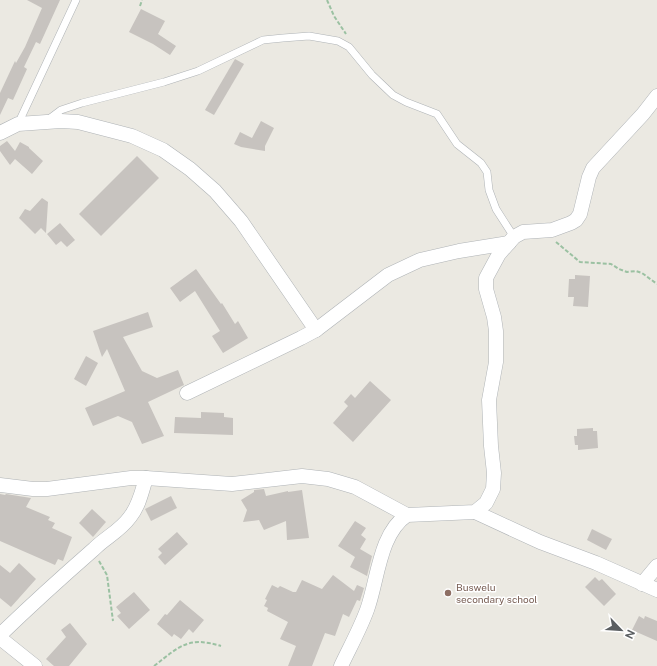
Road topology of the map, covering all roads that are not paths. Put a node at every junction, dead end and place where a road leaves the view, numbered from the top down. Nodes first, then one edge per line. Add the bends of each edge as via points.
1 (76, 0) edge
2 (657, 96) edge
3 (44, 123) junction
4 (18, 124) junction
5 (0, 133) edge
6 (511, 240) junction
7 (316, 330) junction
8 (187, 393) dead end
9 (146, 478) junction
10 (0, 485) edge
11 (475, 512) junction
12 (407, 515) junction
13 (657, 566) edge
14 (642, 584) junction
15 (657, 590) edge
16 (0, 635) edge
17 (0, 638) edge
18 (35, 666) edge
19 (341, 666) edge

1 - 4 lane
2 - 6 street via 593,168 576,220 546,231 523,232
3 - 4 street
3 - 6 lane via 62,110 171,80 223,60 263,40 309,36 338,41 349,47 393,95 437,114 457,144 481,163 487,172 489,190 496,209
3 - 7 street via 78,122 132,136 163,150 190,169 215,191 241,221
4 - 5 street
6 - 7 street via 420,260 388,275
6 - 11 street via 499,254 486,278 486,289 496,331 496,362 489,400 490,446 494,473 493,489 486,503
7 - 8 street
9 - 10 street via 48,489
9 - 12 street via 232,484 302,476 355,487
9 - 16 street via 139,501 120,529 92,550
11 - 12 street
11 - 14 street
12 - 19 street via 398,521 393,529 361,627
13 - 14 street
14 - 15 street
17 - 18 street

